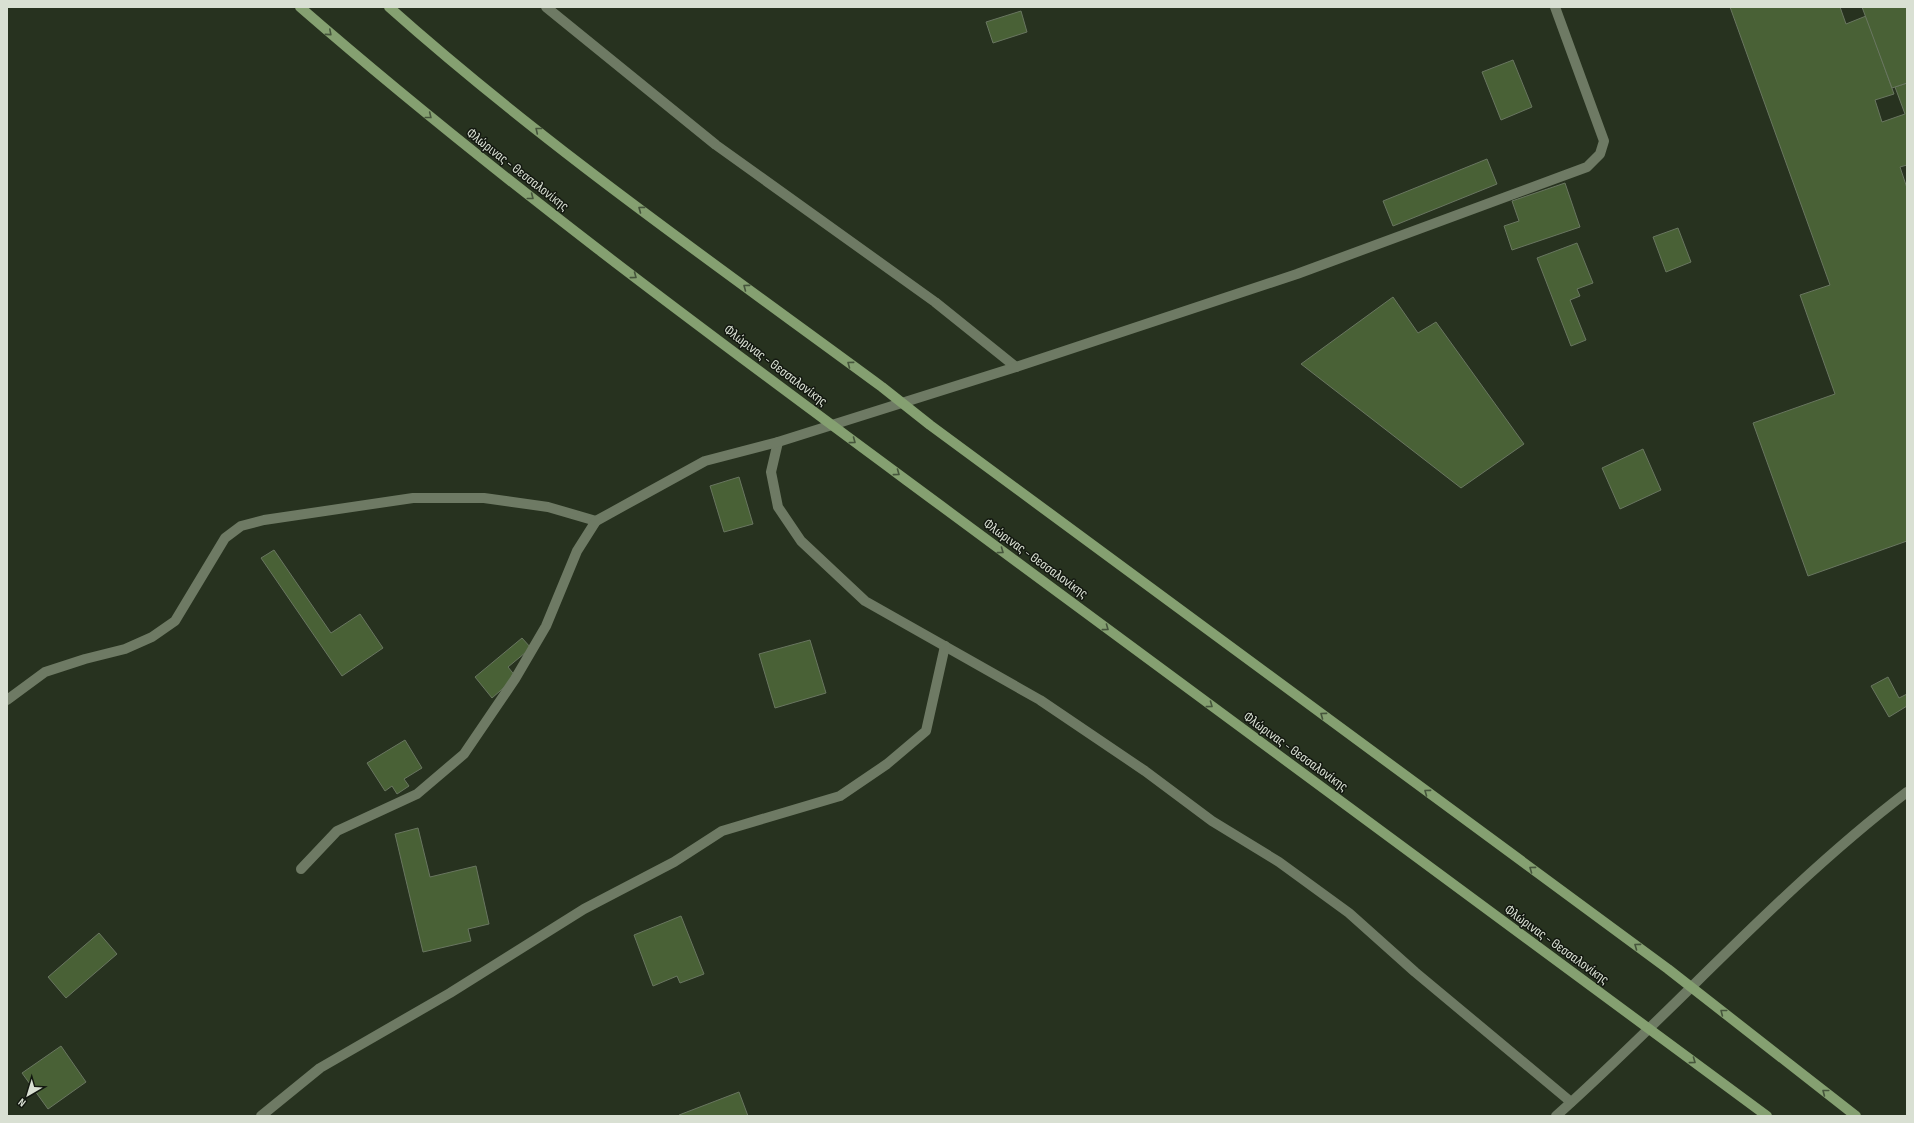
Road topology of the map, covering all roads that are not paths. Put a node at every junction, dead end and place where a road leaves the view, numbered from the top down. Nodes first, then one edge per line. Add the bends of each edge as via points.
1 (300, 7) edge
2 (389, 7) edge
3 (546, 7) edge
4 (1555, 7) edge
5 (1016, 367) junction
6 (778, 442) junction
7 (596, 521) junction
8 (945, 646) junction
9 (7, 700) edge
10 (1907, 792) edge
11 (301, 869) dead end
12 (1571, 1102) junction
13 (261, 1116) edge
14 (1556, 1116) edge
15 (1767, 1116) edge
16 (1856, 1116) edge

1 -> 15 main road, Φλώρινας - Θεσσαλονίκης via 548,211 818,415
16 -> 2 main road via 1668,969 582,166
3 - 5 street via 716,145 935,302
4 - 5 street via 1604,141 1600,154 1587,167 1297,274
5 - 6 street
6 - 7 street via 706,461
6 - 8 street via 771,472 778,507 801,541 864,601
7 - 9 street via 548,508 484,498 413,498 264,520 241,526 225,538 175,621 152,637 125,649 44,672
7 - 11 street via 577,551 546,626 515,679 464,754 417,794 337,831
8 - 12 street via 1040,700 1145,771 1212,821 1286,866 1350,913 1415,972
8 - 13 street via 926,731 881,768 840,796 722,831 674,862 584,909 450,993 320,1068
10 - 12 street via 1865,824 1755,924
12 - 14 street

